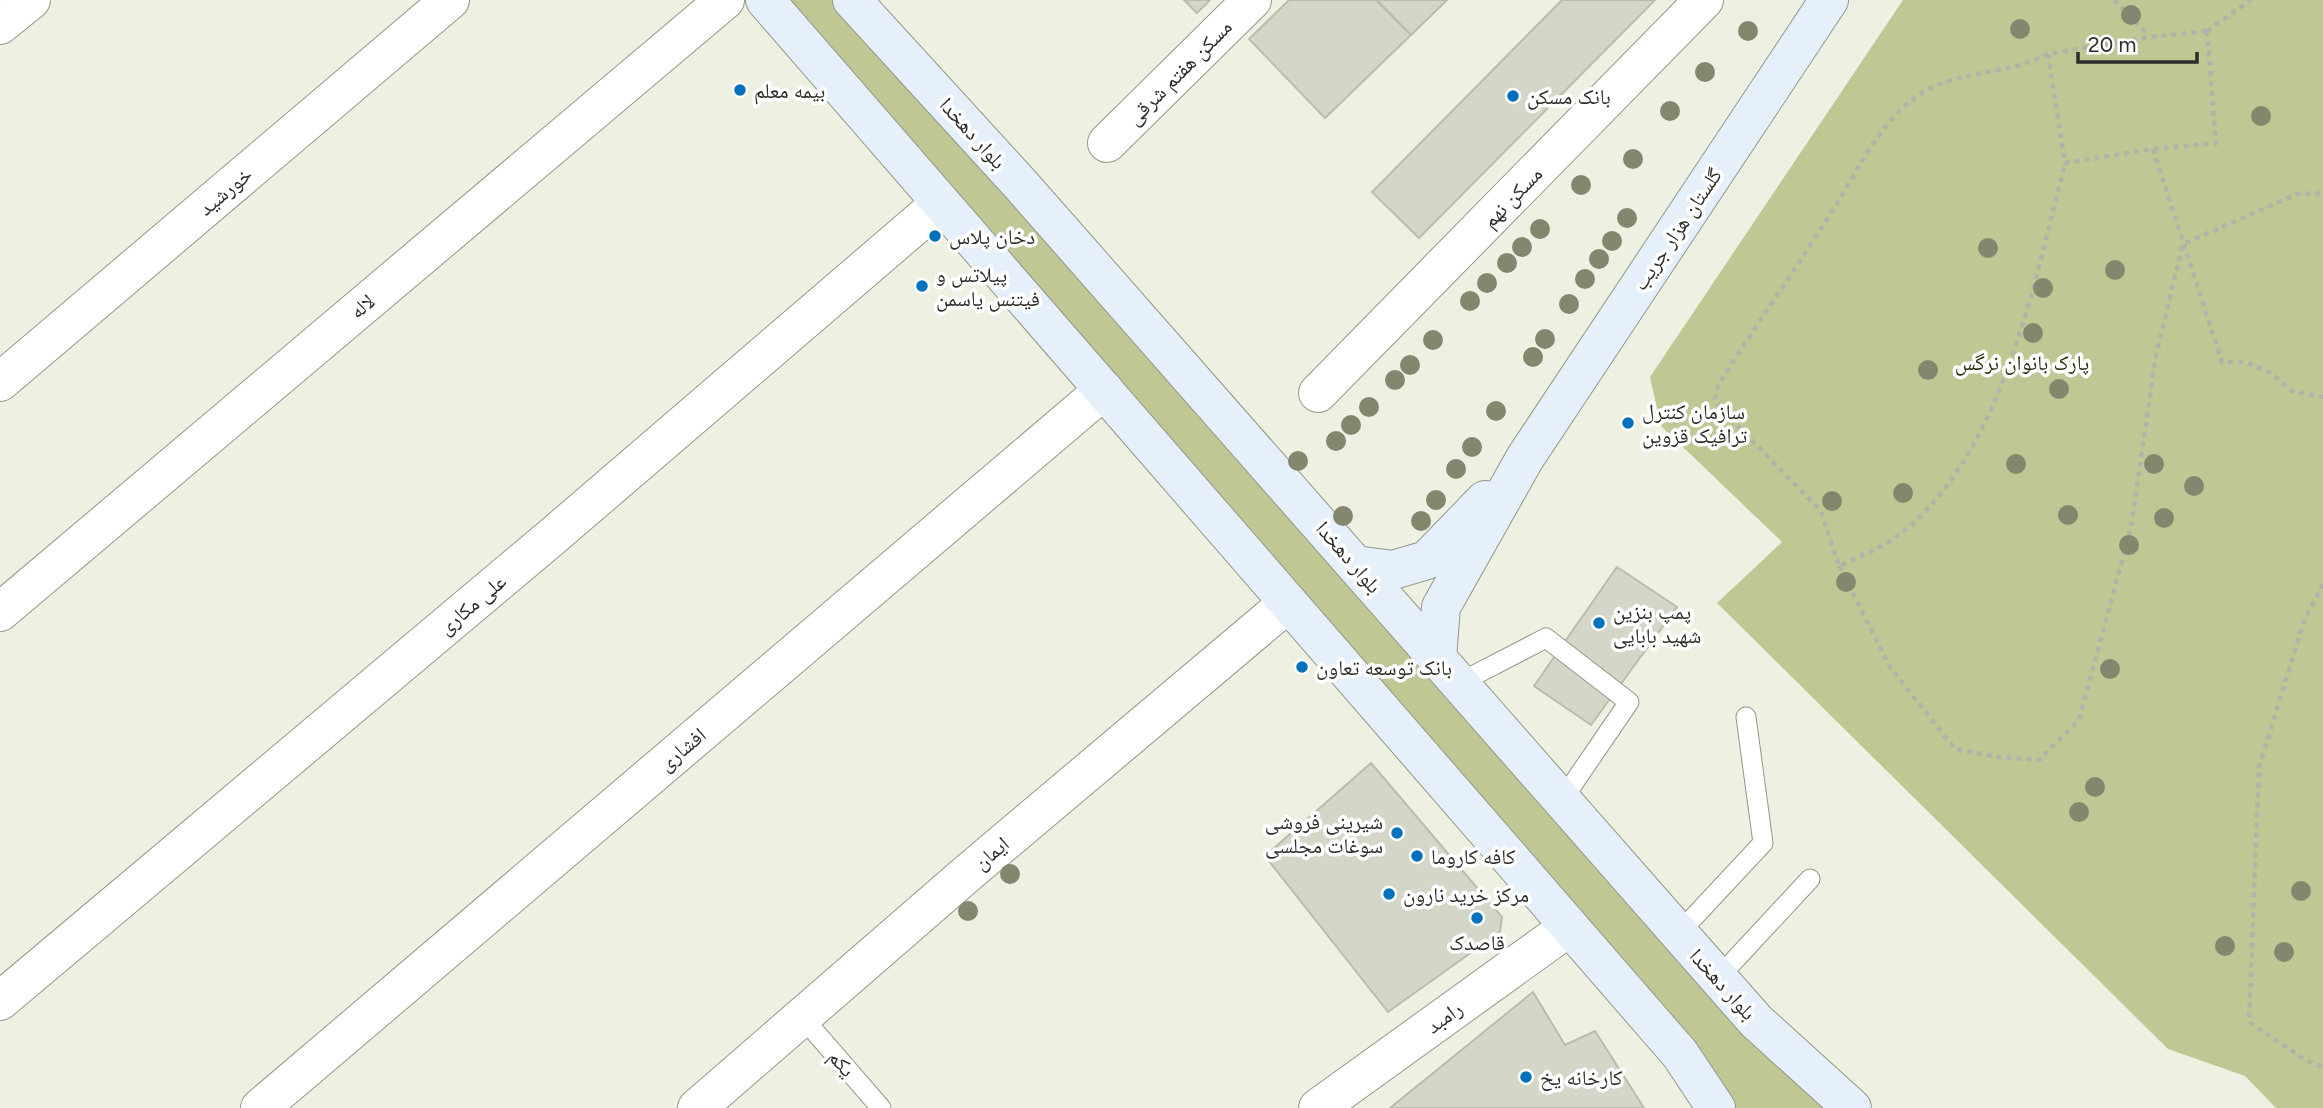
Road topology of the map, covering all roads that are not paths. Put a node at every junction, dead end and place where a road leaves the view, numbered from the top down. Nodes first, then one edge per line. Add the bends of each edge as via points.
1 (31, 0) edge
2 (450, 0) edge
3 (725, 0) edge
4 (765, 0) edge
5 (852, 0) edge
6 (1252, 0) edge
7 (1704, 0) edge
8 (1829, 0) edge
9 (0, 25) edge
10 (1107, 143) dead end
11 (941, 203) junction
12 (0, 382) edge
13 (1104, 390) junction
14 (1318, 393) dead end
15 (1525, 458) junction
16 (1356, 565) junction
17 (1288, 603) junction
18 (0, 612) edge
19 (1448, 671) junction
20 (1746, 717) dead end
21 (1562, 800) junction
22 (1810, 879) dead end
23 (1569, 927) junction
24 (1678, 934) junction
25 (1718, 978) junction
26 (0, 1001) edge
27 (803, 1018) junction
28 (260, 1108) edge
29 (697, 1108) edge
30 (881, 1108) edge
31 (1318, 1108) edge
32 (1716, 1108) edge
33 (1852, 1108) edge

1 - 9 street
2 - 12 street, خورشید
3 - 18 street, لاله
4 - 11 main road
5 - 16 main road, بلوار دهخدا via 1030,194
6 - 10 street, مسکن هفتم شرقی
7 - 14 street, مسکن نهم
8 - 15 main road, گلستان هزار جریب
11 - 13 main road
11 - 26 street, علی مکاری
13 - 17 main road
13 - 28 street, افشاری
15 - 16 main road via 1427,560 1393,570
15 - 19 main road via 1441,607
16 - 19 main road, بلوار دهخدا
17 - 23 main road
17 - 27 street, ایمان
19 - 21 main road, بلوار دهخدا
19 - 21 lane via 1546,639 1629,702
20 - 24 lane via 1763,843
21 - 24 main road, بلوار دهخدا
22 - 25 lane
23 - 31 street, رامبد
23 - 32 main road via 1680,1054
24 - 25 main road, بلوار دهخدا
25 - 33 main road, بلوار دهخدا via 1756,1021
27 - 29 street, ایمان
27 - 30 lane, یکم

